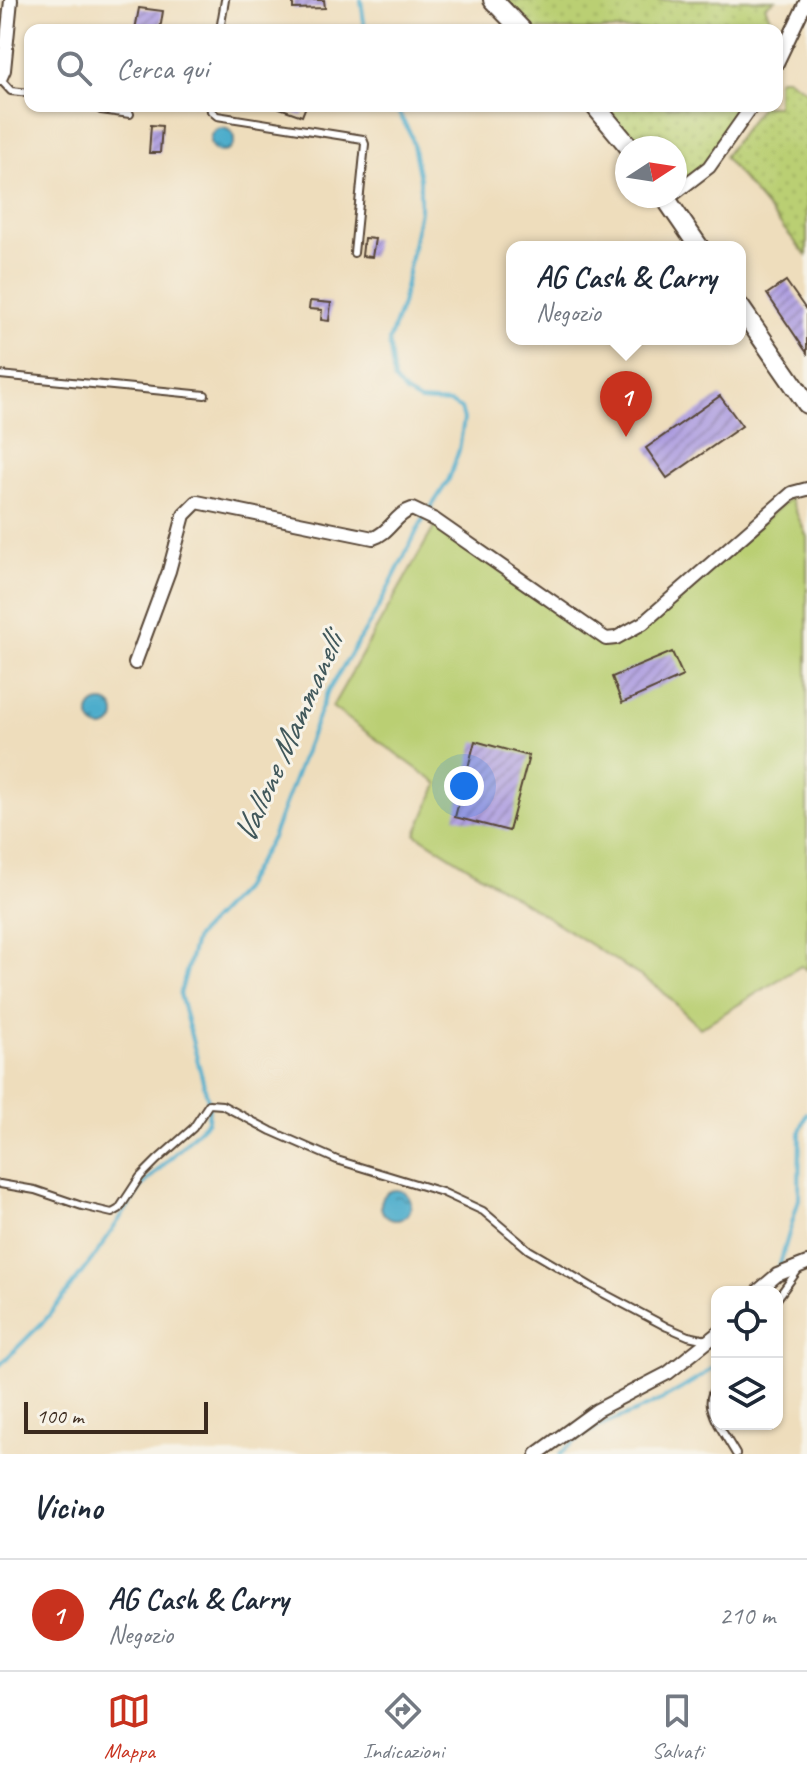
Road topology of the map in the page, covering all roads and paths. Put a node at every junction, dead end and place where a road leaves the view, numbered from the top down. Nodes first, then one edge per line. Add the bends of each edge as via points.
1 (11, 0) edge
2 (225, 0) edge
3 (493, 0) edge
4 (807, 0) edge
5 (221, 24) edge
6 (516, 24) edge
7 (783, 50) edge
8 (0, 79) edge
9 (24, 92) edge
10 (116, 112) edge
11 (212, 112) edge
12 (600, 112) edge
13 (748, 112) edge
14 (130, 114) dead end
15 (620, 136) edge
16 (687, 183) edge
17 (675, 208) edge
18 (695, 241) edge
19 (354, 253) dead end
20 (746, 316) edge
21 (0, 375) edge
22 (205, 395) dead end
23 (807, 404) edge
24 (807, 489) edge
25 (135, 663) dead end
26 (0, 1184) edge
27 (807, 1263) edge
28 (764, 1286) edge
29 (783, 1289) edge
30 (711, 1337) edge
31 (711, 1339) edge
32 (722, 1430) edge
33 (537, 1454) edge
34 (736, 1454) edge

1 - 8 street
2 - 5 lane
3 - 6 main road
4 - 7 street
8 - 9 lane via 11,91
10 - 14 lane
11 - 19 lane via 363,139
12 - 15 main road
13 - 16 street via 709,167
17 - 18 main road
20 - 23 main road
21 - 22 lane
24 - 25 street via 792,493 643,623 606,639 412,509 373,538 197,502 184,515
26 - 30 lane via 112,1213 140,1177 193,1128 209,1104 222,1105 337,1160 442,1192 483,1211 529,1250 575,1278 667,1327 688,1336
27 - 28 street
27 - 29 lane
31 - 33 street via 668,1373 597,1410
32 - 34 lane

